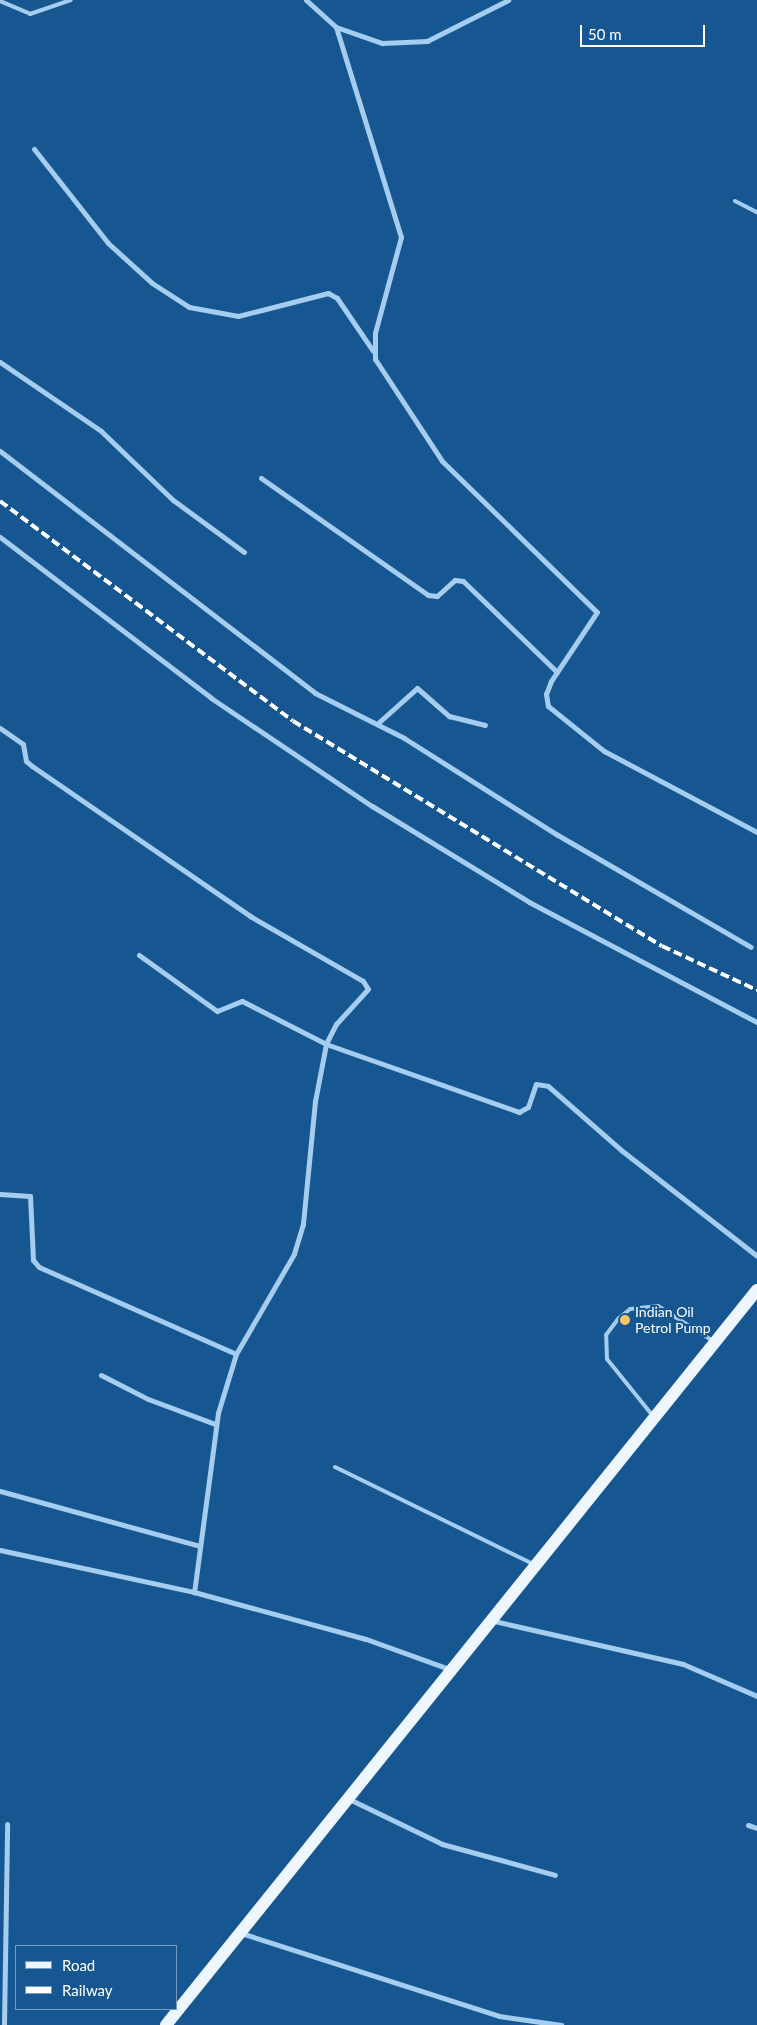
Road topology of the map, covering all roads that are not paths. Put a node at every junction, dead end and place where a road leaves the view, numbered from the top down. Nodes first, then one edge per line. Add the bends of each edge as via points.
1 (71, 0) edge
2 (306, 0) edge
3 (508, 0) edge
4 (0, 1) edge
5 (336, 27) junction
6 (34, 149) dead end
7 (735, 201) dead end
8 (757, 212) edge
9 (373, 352) junction
10 (0, 362) edge
11 (0, 451) edge
12 (261, 478) dead end
13 (0, 537) edge
14 (244, 552) dead end
15 (557, 672) junction
16 (378, 723) junction
17 (485, 725) dead end
18 (0, 728) edge
19 (757, 832) edge
20 (751, 947) dead end
21 (139, 955) dead end
22 (757, 1022) edge
23 (326, 1044) junction
24 (0, 1194) edge
25 (757, 1256) edge
26 (757, 1290) edge
27 (715, 1342) junction
28 (236, 1354) junction
29 (101, 1375) dead end
30 (653, 1417) junction
31 (215, 1424) junction
32 (335, 1468) dead end
33 (0, 1490) edge
34 (199, 1546) junction
35 (0, 1550) edge
36 (537, 1566) junction
37 (194, 1592) junction
38 (494, 1621) junction
39 (449, 1669) junction
40 (757, 1696) edge
41 (348, 1799) junction
42 (7, 1824) dead end
43 (748, 1825) dead end
44 (757, 1828) edge
45 (555, 1875) dead end
46 (241, 1933) junction
47 (4, 2025) edge
48 (166, 2025) edge
49 (561, 2025) edge

1 - 4 lane via 30,14
2 - 5 street
3 - 5 street via 426,41 382,43
5 - 9 street via 401,237
6 - 9 street via 108,243 152,283 189,307 238,316 328,293 337,298
7 - 8 lane
9 - 15 street via 442,461 594,607 595,617
10 - 14 street via 101,431 173,500
11 - 16 street via 315,693
12 - 15 street via 428,595 437,596 455,580 463,581
13 - 22 street via 211,698 372,806 529,902
15 - 19 street via 546,701 559,717 604,751
16 - 17 street via 417,688 449,716
16 - 20 street
18 - 23 street via 23,744 26,760 32,766 250,916 363,981 366,994 336,1024
21 - 23 street via 217,1012 242,1002
23 - 25 street via 519,1112 528,1107 536,1084 548,1086 621,1150
23 - 28 street via 315,1101 303,1224 294,1254
24 - 28 street via 30,1196 34,1260 39,1267
26 - 27 main road
27 - 30 main road
27 - 30 lane via 658,1306 630,1309 618,1318 606,1335 607,1359
28 - 31 street
29 - 31 street via 148,1399
30 - 36 main road
31 - 34 street
32 - 36 lane
33 - 34 street
34 - 37 street
35 - 37 street
36 - 38 main road
37 - 39 street via 366,1639
38 - 39 main road
38 - 40 street via 683,1664
39 - 41 main road
41 - 45 street via 442,1844
41 - 46 main road
42 - 47 street
43 - 44 street
46 - 48 main road
46 - 49 street via 499,2016

